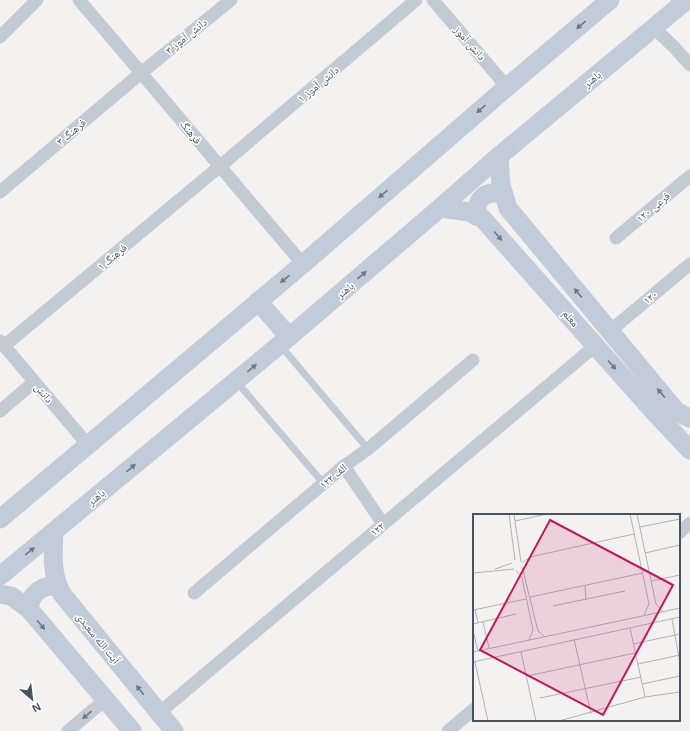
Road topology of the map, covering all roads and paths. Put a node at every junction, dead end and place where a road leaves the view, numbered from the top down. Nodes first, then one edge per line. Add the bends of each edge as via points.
1 (37, 0) edge
2 (79, 0) edge
3 (231, 0) edge
4 (416, 0) edge
5 (432, 0) edge
6 (610, 0) edge
7 (687, 0) edge
8 (654, 28) junction
9 (0, 36) edge
10 (690, 65) edge
11 (141, 73) junction
12 (507, 87) junction
13 (499, 156) junction
14 (219, 167) junction
15 (690, 176) edge
16 (0, 192) edge
17 (503, 194) junction
18 (440, 208) junction
19 (476, 216) junction
20 (616, 238) dead end
21 (303, 264) junction
22 (690, 264) edge
23 (258, 301) junction
24 (610, 331) junction
25 (284, 341) junction
26 (2, 343) edge
27 (595, 346) junction
28 (473, 360) dead end
29 (236, 381) junction
30 (34, 382) junction
31 (0, 411) edge
32 (690, 418) edge
33 (88, 445) junction
34 (368, 449) junction
35 (690, 450) edge
36 (344, 466) junction
37 (324, 484) junction
38 (0, 519) edge
39 (690, 523) edge
40 (384, 524) junction
41 (54, 532) junction
42 (680, 532) edge
43 (0, 576) edge
44 (58, 586) junction
45 (194, 593) dead end
46 (0, 594) edge
47 (29, 610) junction
48 (106, 699) junction
49 (473, 710) edge
50 (159, 713) junction
51 (68, 731) edge
52 (132, 731) edge
53 (174, 731) edge
54 (448, 731) edge

1 - 9 street
2 - 11 street, فرهنگ
3 - 11 street, دانش آموز ۳
4 - 14 street, دانش آموز ۱
5 - 12 street, دانش آموز
6 -> 12 main road
7 - 8 main road, باهنر
8 - 10 street
8 - 13 main road, باهنر
11 - 14 street, فرهنگ
11 - 16 street, فرهنگ ۳
12 -> 21 main road
13 - 17 main road, معلم
13 - 18 main road, باهنر
14 - 21 street, فرهنگ
14 - 26 street, فرهنگ ۱
15 - 20 street, ۱۲۰ فرعی
17 - 19 main road via 486,194 476,207
24 -> 17 main road, معلم via 508,208
18 - 19 main road, معلم via 470,212
25 -> 18 main road, باهنر
19 -> 27 main road, معلم via 483,219
21 -> 23 main road
22 - 24 street, ۱۲۰
23 - 25 main road
23 - 33 main road
32 -> 24 main road, معلم via 677,412
29 -> 25 main road, باهنر
25 - 34 lane
26 - 30 street, دانش
27 -> 35 main road, معلم
27 - 40 street, ۱۲۲
28 - 34 street, ۱۲۲ الف
29 - 37 lane
41 -> 29 main road, باهنر
30 - 31 street
30 - 33 street, دانش
33 - 38 main road
34 - 36 street, ۱۲۲ الف
36 - 37 street, ۱۲۲ الف
36 - 40 street
37 - 45 street, ۱۲۲ الف
39 - 42 street
40 - 50 street, ۱۲۲
43 -> 41 main road, باهنر
41 - 44 main road, آیت الله سعیدی via 53,563
44 - 47 main road via 52,585 38,591 29,602
50 -> 44 main road, آیت الله سعیدی
46 - 47 main road via 11,596
47 -> 48 main road
48 -> 51 street
48 - 52 main road
49 - 54 street
50 - 53 main road, آیت الله سعیدی

